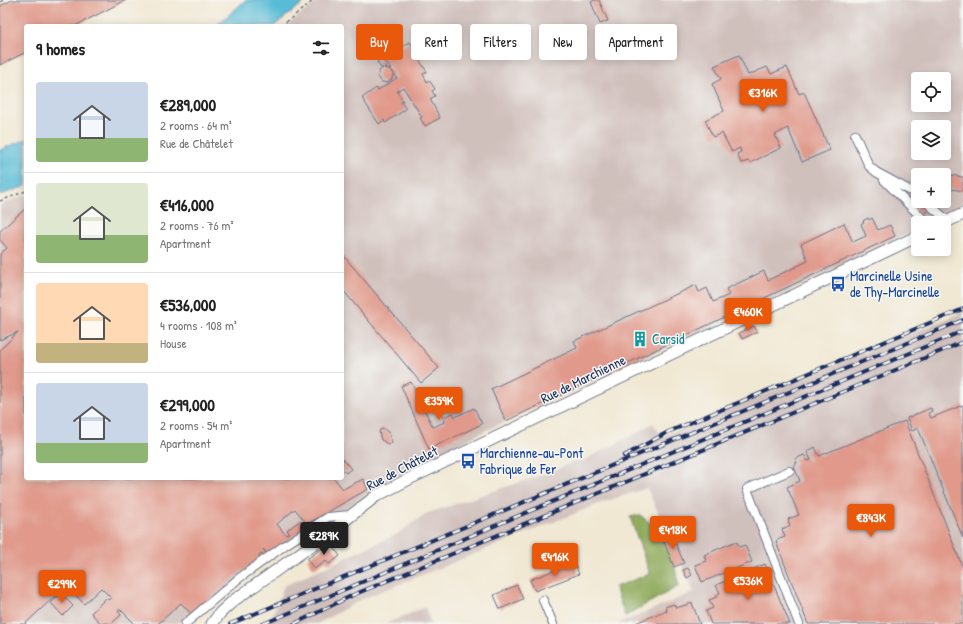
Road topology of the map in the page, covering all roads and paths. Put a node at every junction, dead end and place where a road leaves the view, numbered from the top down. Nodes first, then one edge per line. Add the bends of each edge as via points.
1 (314, 0) edge
2 (284, 24) edge
3 (855, 135) dead end
4 (876, 172) junction
5 (911, 191) edge
6 (24, 192) edge
7 (0, 201) edge
8 (932, 208) edge
9 (963, 214) edge
10 (920, 216) edge
11 (940, 216) edge
12 (951, 220) edge
13 (911, 239) edge
14 (499, 436) joint
15 (789, 471) dead end
16 (352, 515) junction
17 (544, 600) dead end
18 (185, 624) edge
19 (212, 624) edge
20 (553, 624) edge
21 (799, 624) edge

1 - 2 path
3 - 4 street via 869,166
4 - 5 street
4 - 10 street
6 - 7 path
8 - 11 street
9 - 12 main road
13 - 14 main road, Rue de Marchienne
14 - 16 main road, Rue de Châtelet via 376,496
15 - 21 street via 746,489
16 - 18 street via 328,517 285,545 238,579
16 - 19 main road, Rue de Châtelet via 233,601
17 - 20 street

